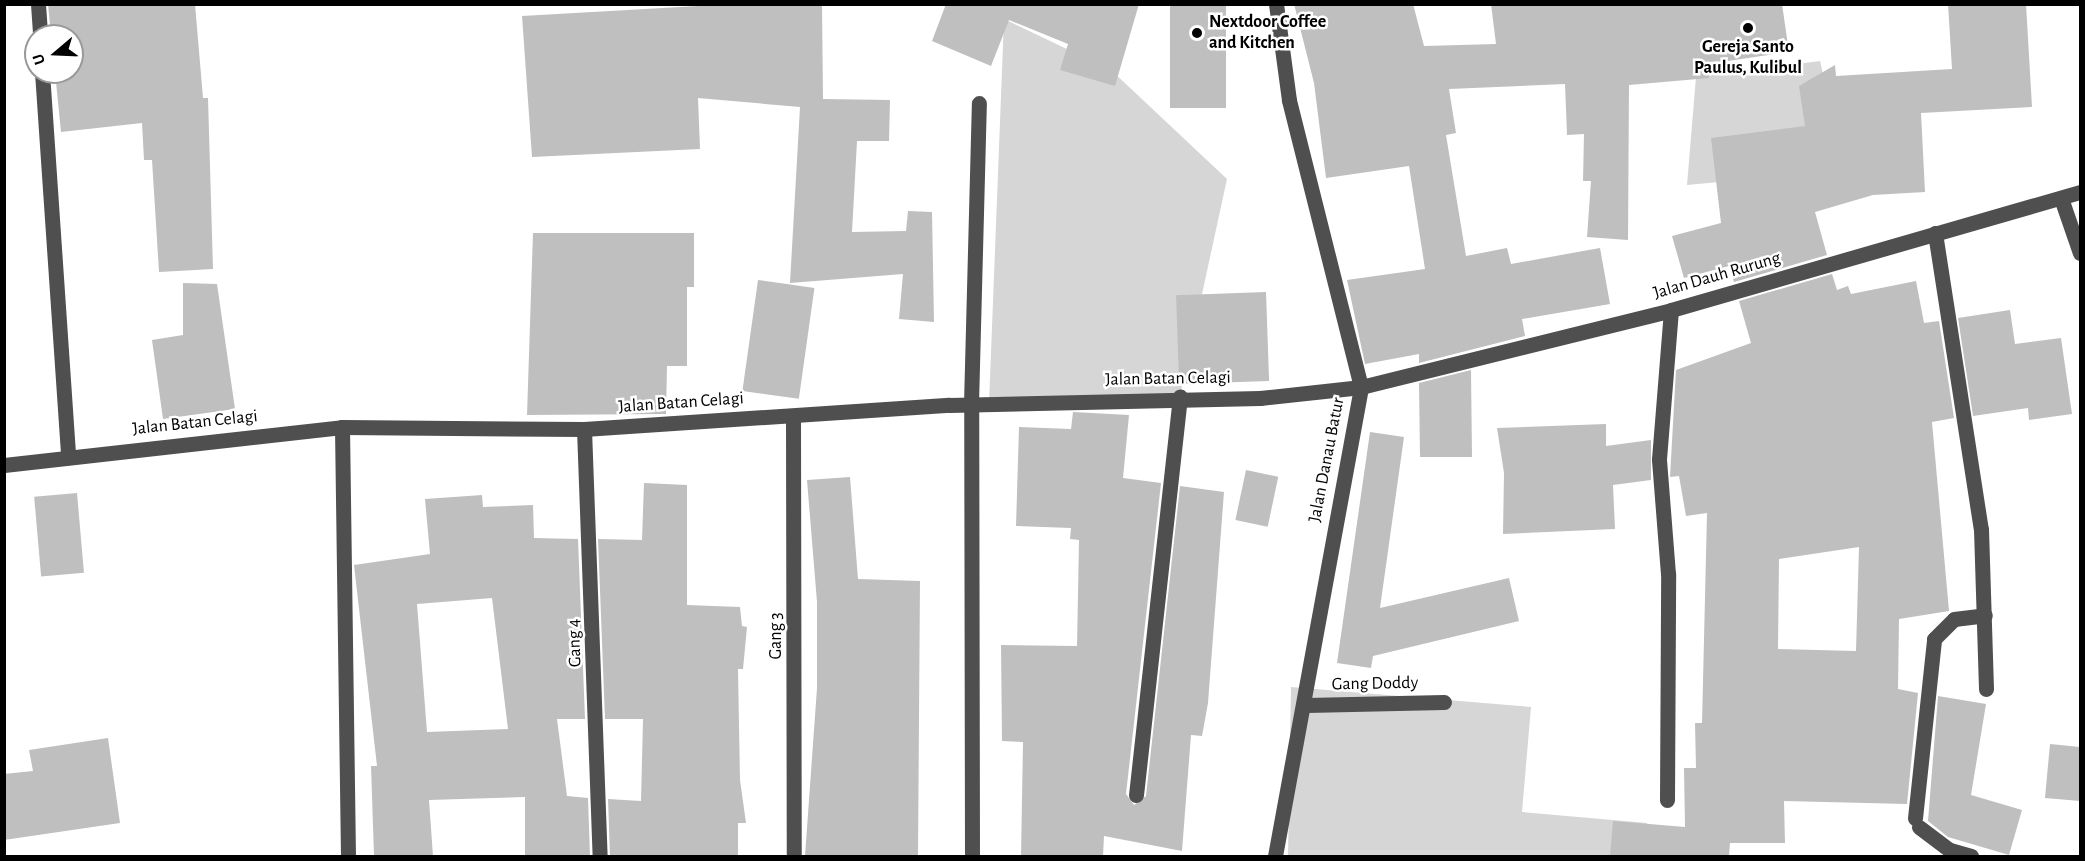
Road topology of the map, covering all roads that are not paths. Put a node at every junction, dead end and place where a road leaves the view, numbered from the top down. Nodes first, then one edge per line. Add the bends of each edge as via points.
1 (38, 4) edge
2 (1276, 4) edge
3 (39, 24) edge
4 (43, 84) edge
5 (979, 103) dead end
6 (2080, 192) edge
7 (2062, 201) junction
8 (1935, 233) junction
9 (2080, 253) edge
10 (1671, 310) junction
11 (1362, 387) junction
12 (1180, 396) junction
13 (971, 404) junction
14 (793, 416) junction
15 (342, 427) junction
16 (584, 429) junction
17 (68, 456) junction
18 (4, 465) edge
19 (1985, 615) junction
20 (1986, 689) dead end
21 (1444, 702) dead end
22 (1306, 705) junction
23 (1136, 795) dead end
24 (1667, 800) dead end
25 (348, 856) edge
26 (600, 856) edge
27 (794, 856) edge
28 (972, 856) edge
29 (1275, 856) edge
30 (1971, 856) edge

1 - 3 street
2 - 11 street, Jalan Danau Batur via 1289,100
4 - 17 street
5 - 13 street
6 - 7 street, Jalan Dauh Rurung
7 - 8 street, Jalan Dauh Rurung
7 - 9 street
8 - 10 street, Jalan Dauh Rurung
8 - 19 street via 1980,517
10 - 11 street, Jalan Dauh Rurung
10 - 24 street via 1659,459 1668,574
11 - 12 street, Jalan Batan Celagi via 1260,398
11 - 22 street, Jalan Danau Batur via 1337,499
12 - 13 street, Jalan Batan Celagi
12 - 23 street
13 - 14 street, Jalan Batan Celagi
13 - 28 street
14 - 16 street, Jalan Batan Celagi
14 - 27 street, Gang 3
15 - 16 street, Jalan Batan Celagi
15 - 17 street, Jalan Batan Celagi
15 - 25 street
16 - 26 street, Gang 4
17 - 18 street, Jalan Batan Celagi
19 - 20 street
19 - 30 street via 1954,620 1934,639 1917,822 1950,850
21 - 22 street, Gang Doddy
22 - 29 street, Jalan Danau Batur

